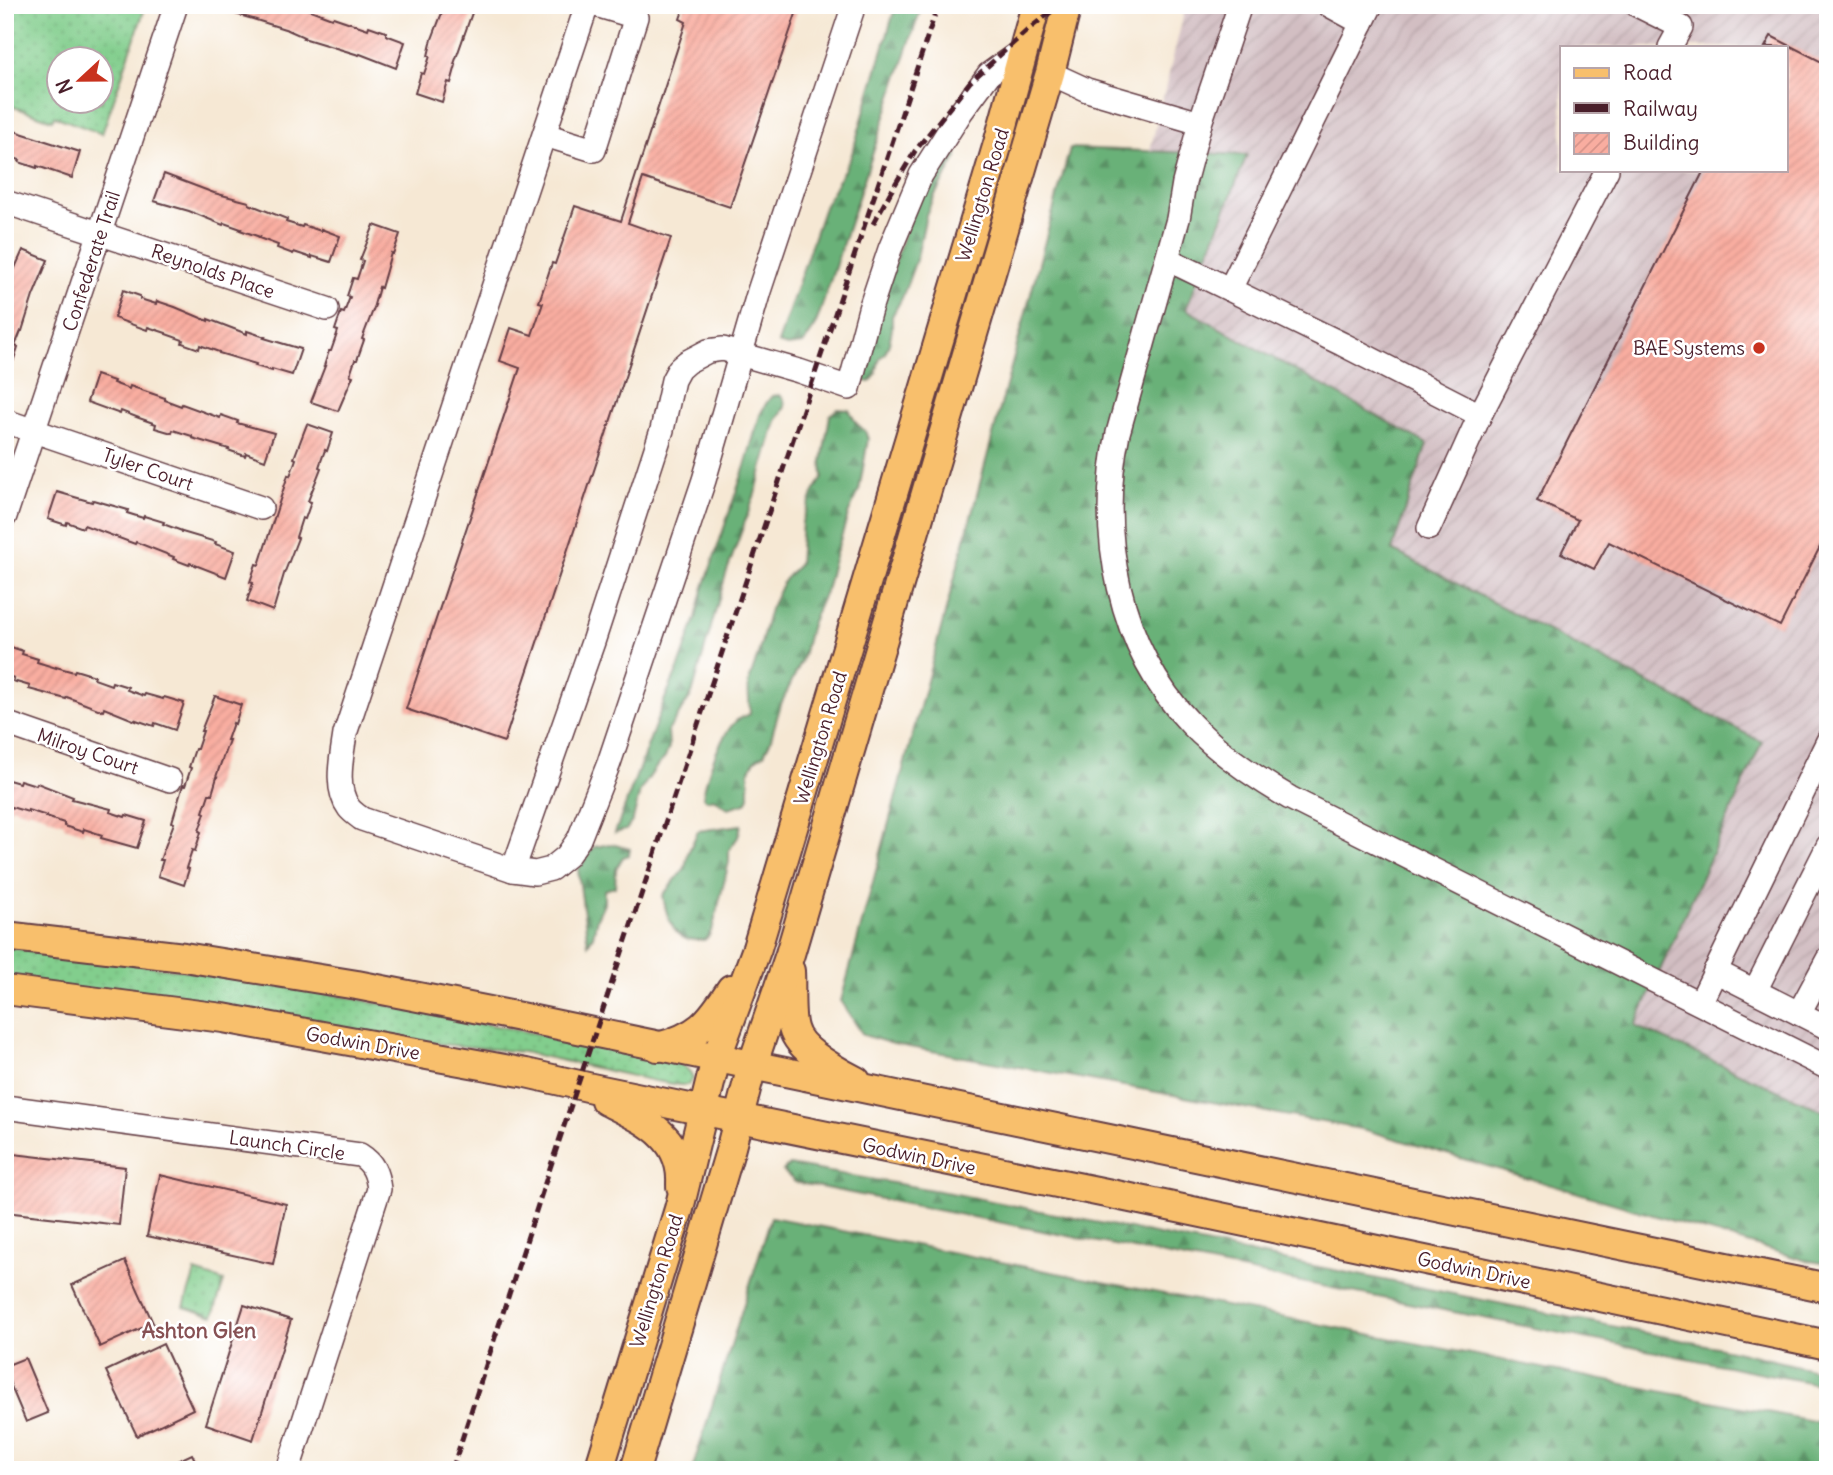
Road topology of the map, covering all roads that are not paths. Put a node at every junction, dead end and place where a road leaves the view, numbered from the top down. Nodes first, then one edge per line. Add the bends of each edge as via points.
1 (176, 5) edge
2 (587, 5) edge
3 (596, 5) edge
4 (854, 5) edge
5 (1036, 5) edge
6 (1067, 5) edge
7 (1240, 5) edge
8 (1329, 5) edge
9 (1637, 5) edge
10 (1367, 14) edge
11 (1671, 46) edge
12 (1025, 48) junction
13 (1050, 73) junction
14 (1200, 123) junction
15 (545, 135) junction
16 (1605, 172) edge
17 (5, 202) edge
18 (100, 233) junction
19 (1167, 259) junction
20 (1230, 289) junction
21 (327, 309) dead end
22 (740, 354) junction
23 (1480, 415) junction
24 (5, 421) edge
25 (34, 431) junction
26 (261, 508) dead end
27 (5, 516) edge
28 (1429, 528) dead end
29 (5, 723) edge
30 (1828, 741) edge
31 (170, 780) dead end
32 (1828, 846) edge
33 (513, 870) junction
34 (5, 936) edge
35 (757, 948) junction
36 (790, 954) junction
37 (1828, 959) edge
38 (1715, 971) junction
39 (5, 990) edge
40 (1755, 991) junction
41 (1700, 1003) junction
42 (1799, 1013) junction
43 (1828, 1028) edge
44 (658, 1046) junction
45 (716, 1059) junction
46 (752, 1066) junction
47 (1828, 1068) edge
48 (578, 1085) junction
49 (874, 1091) junction
50 (5, 1107) edge
51 (703, 1111) junction
52 (738, 1118) junction
53 (679, 1209) junction
54 (1828, 1288) edge
55 (1828, 1345) edge
56 (288, 1470) edge
57 (599, 1470) edge
58 (635, 1470) edge

1 - 18 street, Confederate Trail
2 - 15 street
3 - 15 street via 636,17 594,150
4 - 22 street
5 - 12 main road, Wellington Road
6 - 13 main road, Wellington Road
7 - 14 street
8 - 10 street
9 - 11 street via 1681,27
10 - 20 street
12 - 22 street via 989,74 921,175 890,249 849,388
12 - 35 main road, Wellington Road
13 - 14 street via 1087,90
13 - 36 main road, Wellington Road
14 - 19 street
15 - 33 street via 342,754 342,796 362,819
16 - 23 street
17 - 18 street, Reynolds Place
18 - 21 street, Reynolds Place
18 - 25 street, Confederate Trail
19 - 20 street
19 - 41 street via 1118,433 1110,521 1123,606 1167,695 1220,751 1290,798
20 - 23 street
22 - 33 street via 704,480 579,839 551,869 535,873
22 - 33 street via 708,351 687,362 673,380 662,430
23 - 28 street
24 - 25 street, Tyler Court
25 - 26 street, Tyler Court
25 - 27 street, Confederate Trail
29 - 31 street, Milroy Court
30 - 38 street
32 - 40 street
34 - 44 main road via 184,957 343,983
35 - 44 main road via 714,1016 695,1033
35 - 45 main road, Wellington Road
36 - 46 main road, Wellington Road
36 - 49 main road via 793,1028 800,1042
37 - 42 street
38 - 40 street
38 - 41 street
39 - 48 main road, Godwin Drive via 364,1042
40 - 42 street
41 - 47 street
42 - 43 street
44 - 45 main road
45 - 46 main road
45 - 51 main road, Wellington Road
46 - 49 main road
46 - 52 main road, Wellington Road
48 - 51 main road, Godwin Drive
48 - 53 main road via 650,1124 666,1139 680,1168
49 - 54 main road
50 - 56 street, Launch Circle via 359,1155 368,1160 377,1173 379,1189
51 - 52 main road, Godwin Drive
51 - 53 main road, Wellington Road
52 - 55 main road, Godwin Drive
52 - 58 main road, Wellington Road
53 - 57 main road, Wellington Road

